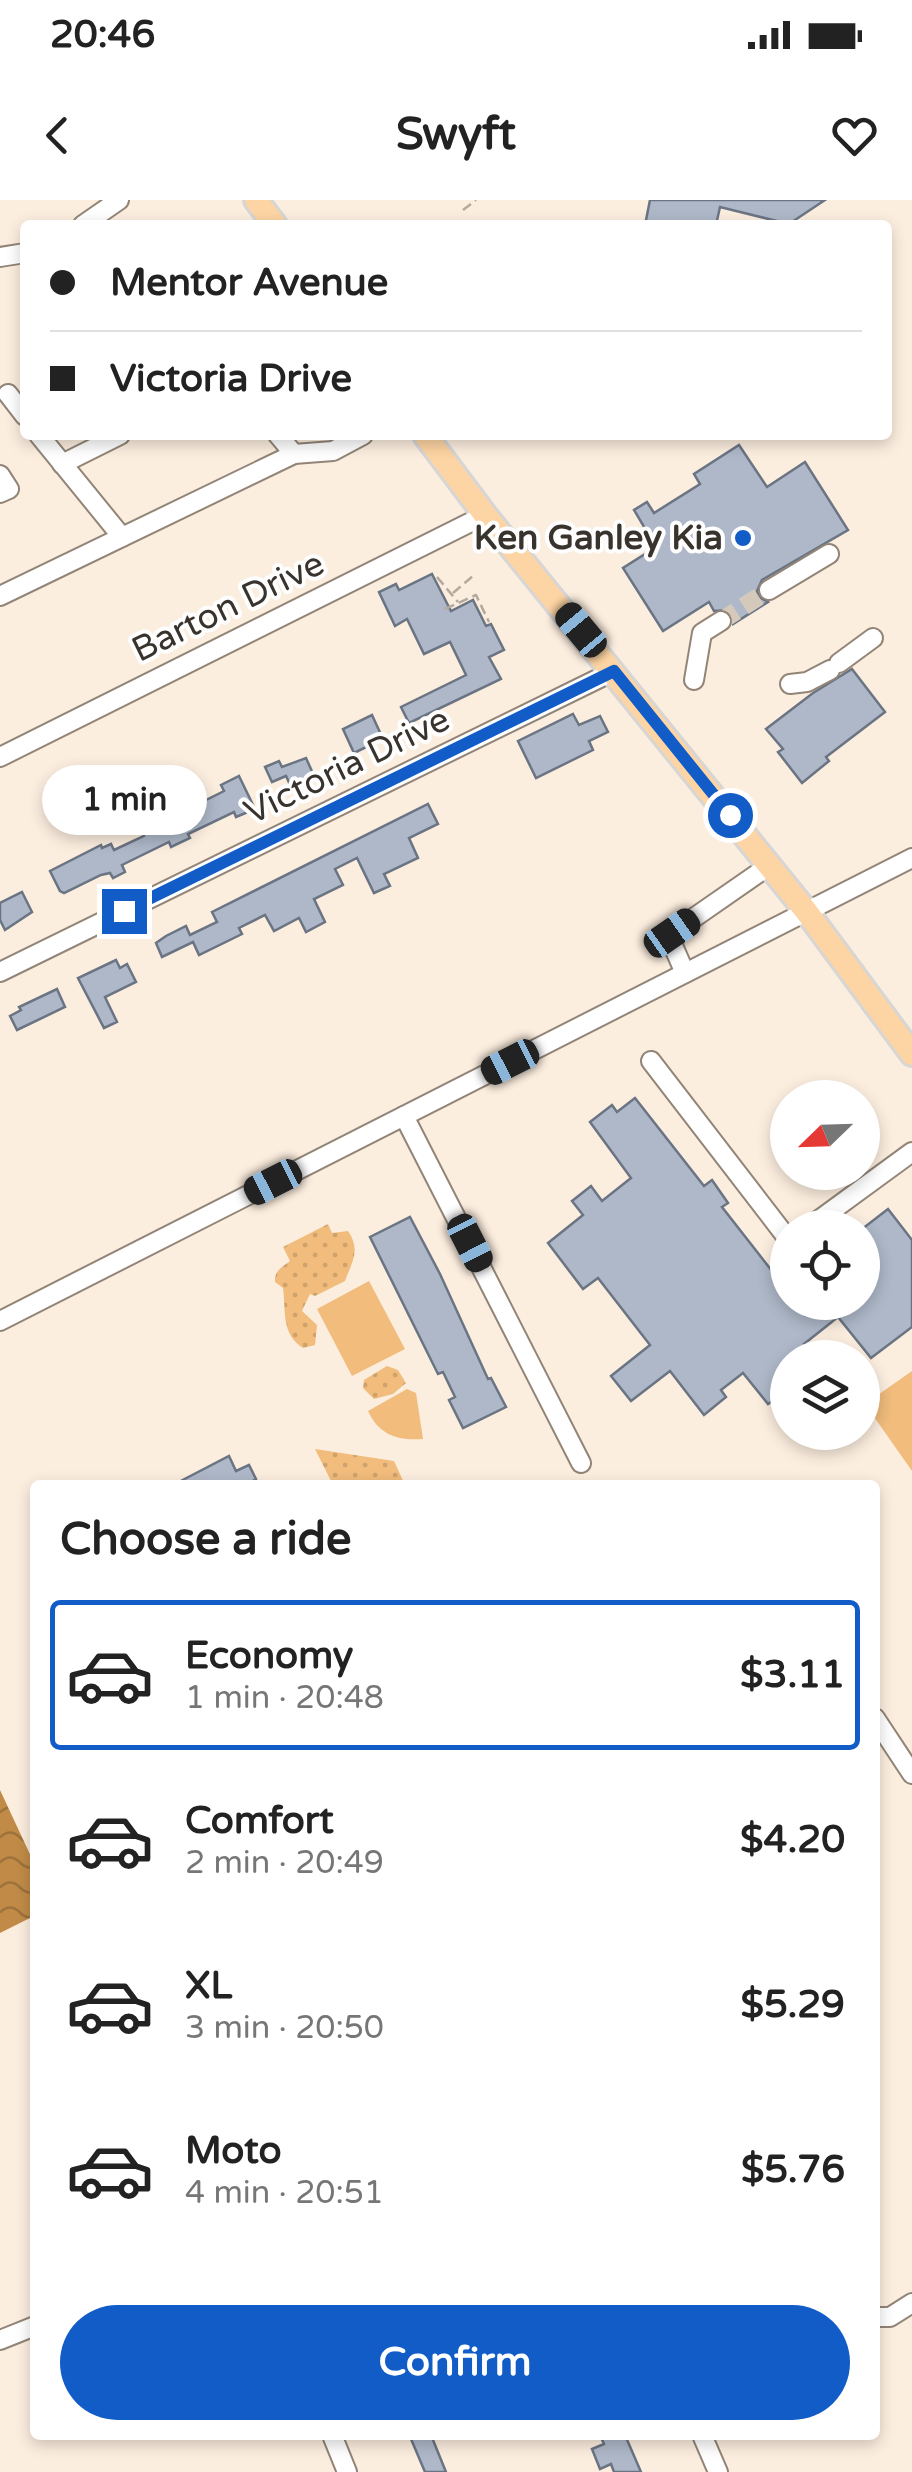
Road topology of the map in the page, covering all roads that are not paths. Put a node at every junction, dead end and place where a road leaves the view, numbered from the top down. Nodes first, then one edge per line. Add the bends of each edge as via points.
1 (119, 200) edge
2 (256, 200) edge
3 (91, 220) edge
4 (271, 220) edge
5 (43, 440) edge
6 (110, 440) edge
7 (282, 440) edge
8 (354, 440) edge
9 (429, 440) edge
10 (294, 454) junction
11 (62, 464) junction
12 (485, 514) junction
13 (122, 537) junction
14 (830, 554) dead end
15 (769, 590) tunnel mouth
16 (0, 596) edge
17 (720, 621) tunnel mouth
18 (873, 638) dead end
19 (614, 671) junction
20 (694, 680) dead end
21 (790, 684) dead end
22 (0, 757) edge
23 (912, 858) edge
24 (770, 865) junction
25 (806, 911) junction
26 (0, 972) edge
27 (685, 973) junction
28 (912, 1054) edge
29 (650, 1061) dead end
30 (404, 1116) junction
31 (912, 1152) edge
32 (833, 1210) edge
33 (770, 1216) edge
34 (0, 1321) edge
35 (581, 1464) dead end
36 (880, 1726) edge
37 (912, 1774) edge
38 (912, 2303) edge
39 (880, 2317) edge
40 (30, 2328) edge
41 (0, 2340) edge
42 (334, 2440) edge
43 (704, 2440) edge
44 (348, 2472) edge
45 (718, 2472) edge

1 - 3 street
2 - 4 main road
5 - 11 street
6 - 11 street
7 - 10 street
8 - 10 street via 333,452
9 - 12 main road
10 - 13 street
11 - 13 street
12 - 19 main road
12 - 22 street, Barton Drive
13 - 16 street
14 - 15 street
17 - 20 street via 702,633
18 - 21 street via 808,682
19 - 24 main road
19 - 26 street, Victoria Drive
23 - 25 street
24 - 25 main road
24 - 27 street via 672,933
25 - 27 street
25 - 28 main road
27 - 30 street
29 - 33 street
30 - 34 street
30 - 35 street
31 - 32 street
36 - 37 street
38 - 39 street
40 - 41 street
42 - 44 street
43 - 45 street

